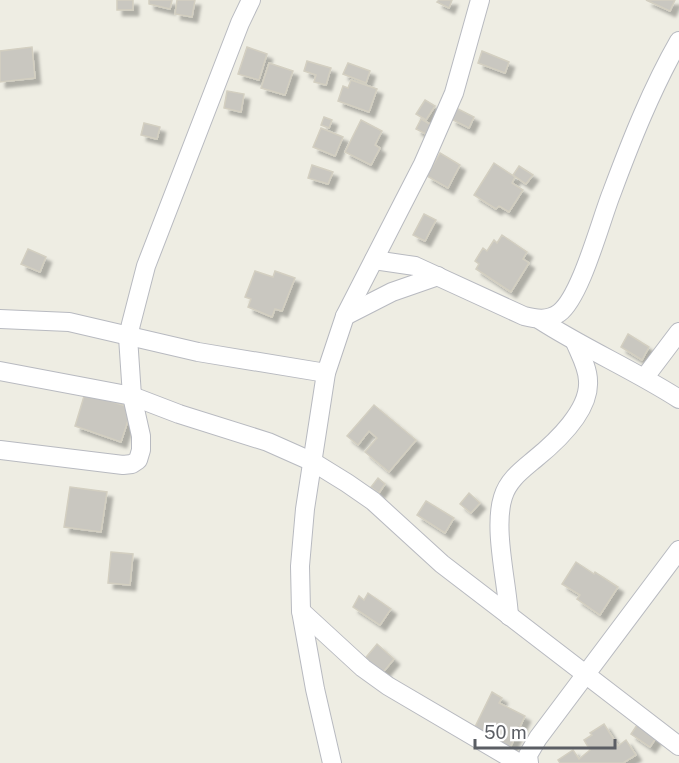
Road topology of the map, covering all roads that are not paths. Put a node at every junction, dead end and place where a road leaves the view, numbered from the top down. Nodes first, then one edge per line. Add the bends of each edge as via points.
1 (251, 0) edge
2 (480, 0) edge
3 (679, 41) edge
4 (374, 260) junction
5 (438, 276) junction
6 (345, 316) junction
7 (0, 319) edge
8 (540, 320) junction
9 (679, 332) edge
10 (128, 337) junction
11 (575, 342) junction
12 (0, 371) edge
13 (326, 373) junction
14 (645, 377) junction
15 (132, 396) junction
16 (679, 399) edge
17 (0, 450) edge
18 (313, 462) junction
19 (679, 550) edge
20 (301, 611) junction
21 (509, 616) junction
22 (586, 674) junction
23 (679, 746) edge
24 (332, 763) edge
25 (519, 763) edge
26 (529, 763) edge

1 - 10 street via 146,266
2 - 4 street via 454,93
3 - 8 street via 635,134 573,293 558,314
4 - 5 street via 415,266
4 - 6 street
5 - 6 street via 392,292
5 - 8 street
6 - 13 street
7 - 10 street via 69,322
8 - 11 street
9 - 14 street
10 - 13 street
10 - 15 street
11 - 14 street
11 - 21 street via 586,370 586,396 564,433 515,476 499,512
12 - 15 street
13 - 18 street
14 - 16 street
15 - 17 street via 141,436 138,460 132,464
15 - 18 street via 268,442
18 - 20 street via 300,566
18 - 21 street via 373,501 442,564
19 - 22 street
20 - 24 street
20 - 25 street via 388,687
21 - 22 street
22 - 23 street
22 - 26 street via 538,738 528,755

